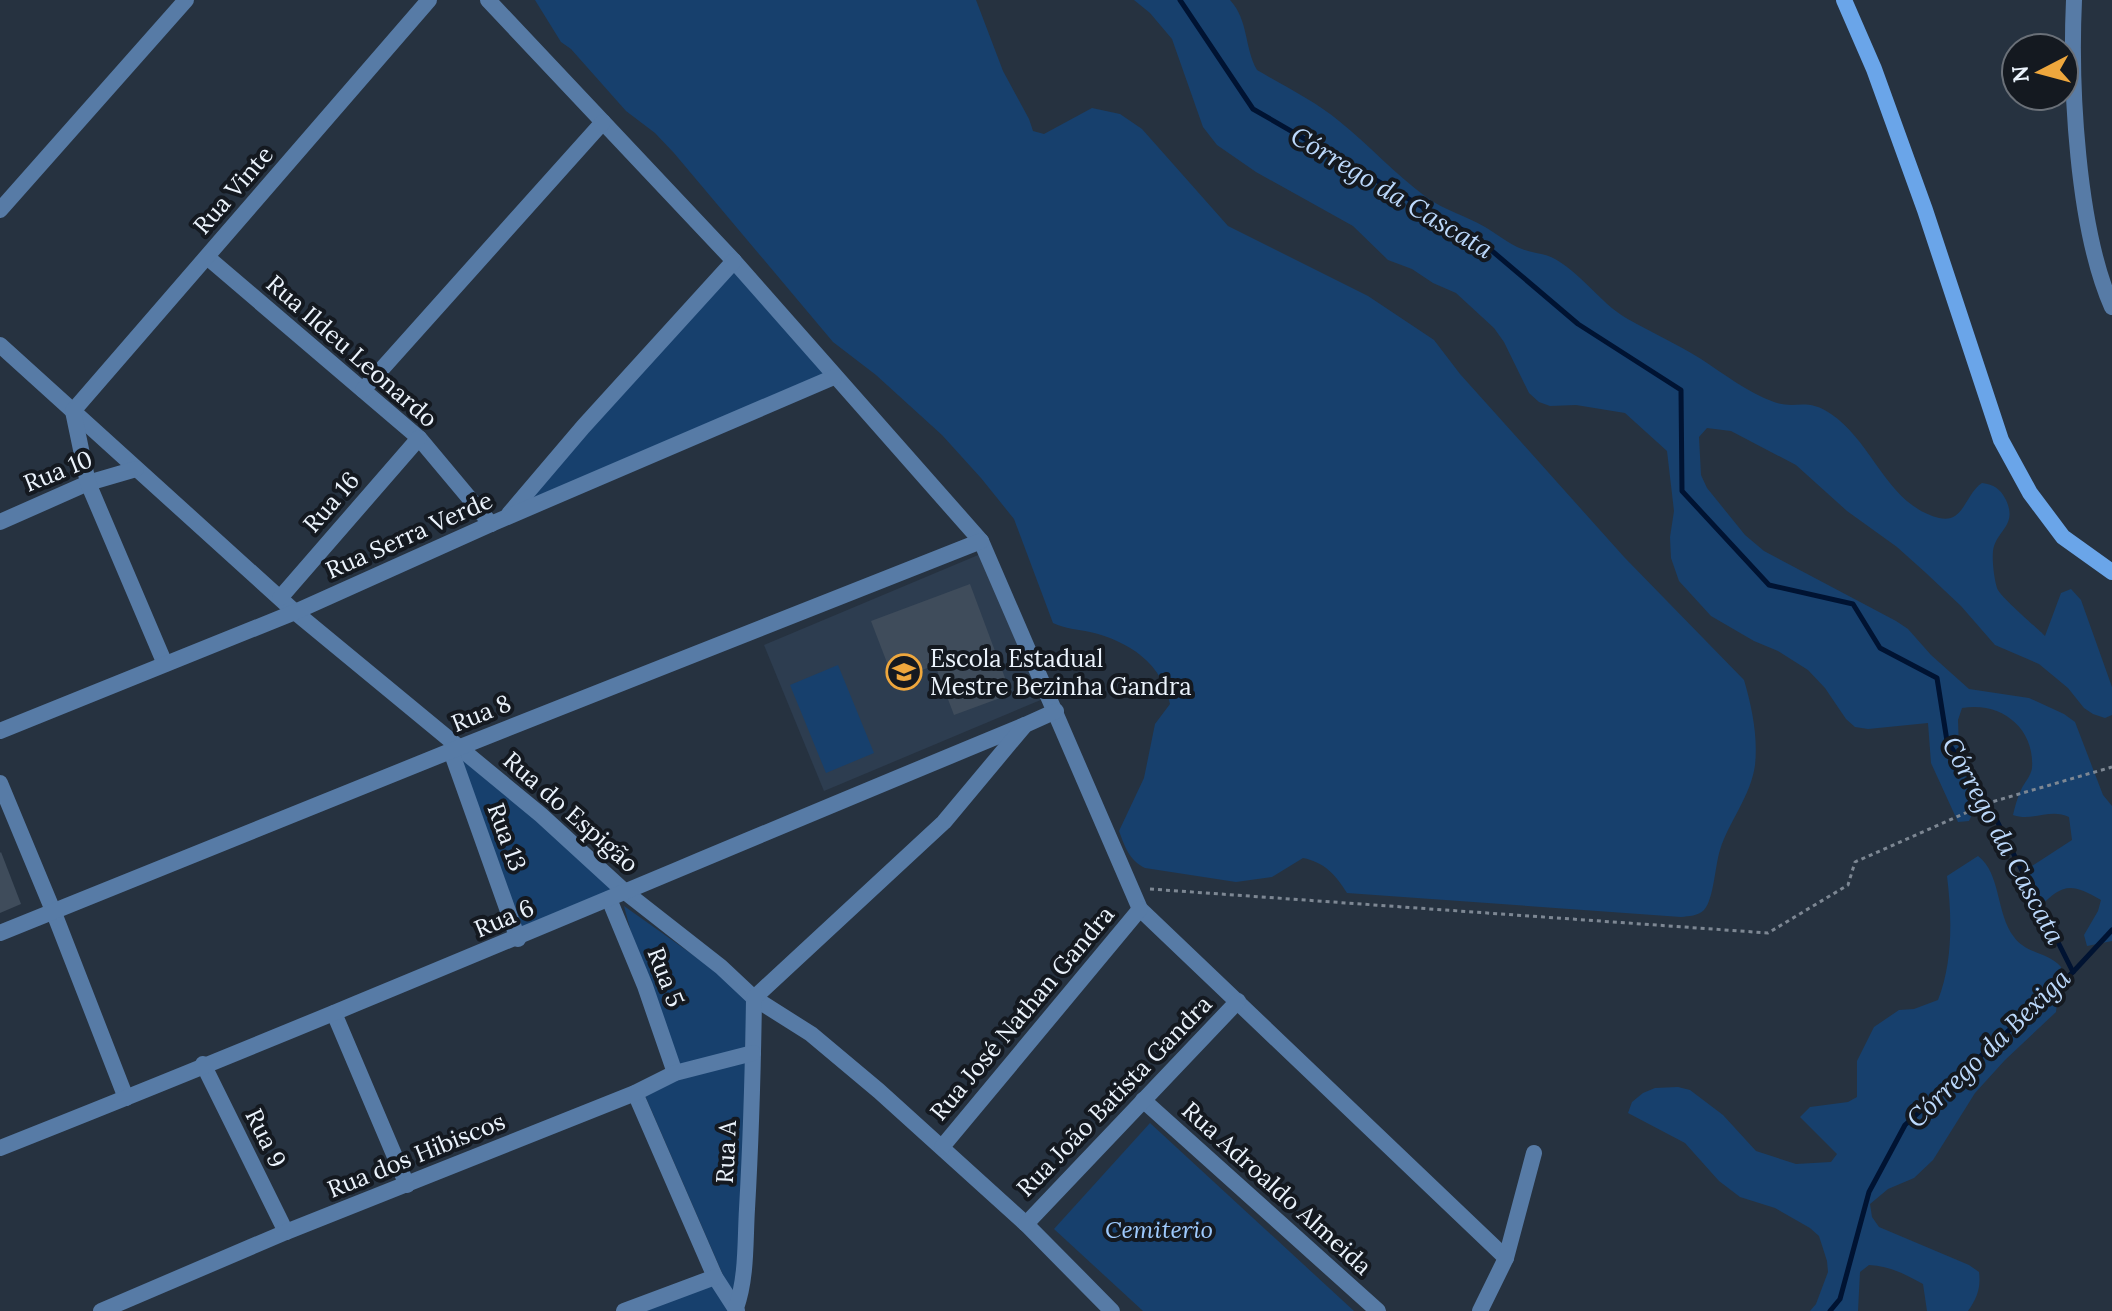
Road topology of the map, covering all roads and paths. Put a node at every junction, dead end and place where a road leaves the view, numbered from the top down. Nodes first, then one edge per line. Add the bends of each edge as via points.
1 (186, 0) edge
2 (429, 0) edge
3 (488, 0) edge
4 (1844, 0) edge
5 (2074, 0) edge
6 (603, 122) junction
7 (0, 210) edge
8 (207, 257) junction
9 (734, 261) junction
10 (2112, 307) edge
11 (0, 345) edge
12 (834, 377) junction
13 (363, 390) junction
14 (73, 411) junction
15 (419, 438) junction
16 (136, 469) junction
17 (88, 483) junction
18 (499, 520) junction
19 (0, 522) edge
20 (981, 541) junction
21 (2112, 572) edge
22 (280, 598) junction
23 (295, 612) junction
24 (165, 664) junction
25 (1056, 711) junction
26 (1025, 725) junction
27 (0, 731) edge
28 (454, 749) junction
29 (2112, 767) edge
30 (0, 783) edge
31 (1131, 888) junction
32 (624, 891) junction
33 (609, 899) junction
34 (1140, 909) junction
35 (54, 913) junction
36 (0, 933) edge
37 (518, 939) junction
38 (754, 998) junction
39 (1238, 1001) junction
40 (334, 1013) junction
41 (753, 1053) junction
42 (203, 1064) junction
43 (675, 1073) junction
44 (635, 1093) junction
45 (126, 1098) junction
46 (1143, 1100) junction
47 (942, 1147) junction
48 (0, 1148) edge
49 (1534, 1153) dead end
50 (407, 1185) junction
51 (1026, 1224) junction
52 (286, 1232) junction
53 (1506, 1258) junction
54 (715, 1277) junction
55 (141, 1304) edge
56 (736, 1309) edge
57 (101, 1311) edge
58 (624, 1311) edge
59 (1112, 1311) edge
60 (1378, 1311) edge
61 (1480, 1311) edge

1 - 7 street
2 - 8 street, Rua Vinte
3 - 6 street
4 - 21 street via 1925,210 2001,440 2030,493 2063,537
5 - 10 street via 2072,52 2082,183
6 - 9 street
6 - 13 street
8 - 13 street, Rua Ildeu Leonardo
8 - 14 street, Rua Vinte
9 - 12 street
9 - 18 street
11 - 14 street, Rua do Espigão
12 - 18 street, Rua Serra Verde
12 - 20 street
13 - 15 street, Rua Ildeu Leonardo
14 - 16 street, Rua do Espigão
14 - 17 street
15 - 18 street, Rua Ildeu Leonardo
15 - 22 street, Rua 16
16 - 17 street, Rua 10
16 - 22 street, Rua do Espigão
17 - 19 street, Rua 10
17 - 24 street
18 - 23 street, Rua Serra Verde
20 - 25 street
20 - 28 street, Rua 8
22 - 23 street, Rua do Espigão
23 - 24 street, Rua Serra Verde
23 - 28 street, Rua do Espigão
24 - 27 street, Rua Serra Verde
25 - 26 street
25 - 31 street
26 - 32 street, Rua 6
26 - 38 street via 944,822
28 - 32 street, Rua do Espigão via 541,815
28 - 35 street, Rua 8
28 - 37 street, Rua 13
29 - 31 path via 1988,803 1855,862 1848,885 1768,933
30 - 35 street
31 - 34 street
32 - 33 street, Rua 6
32 - 38 street, Rua do Espigão
33 - 37 street, Rua 6
33 - 43 street, Rua 5
34 - 39 street
34 - 47 street, Rua José Nathan Gandra
35 - 36 street, Rua 8
35 - 45 street
37 - 40 street, Rua 6
38 - 41 street, Rua A
38 - 47 street, Rua do Espigão via 811,1034
39 - 46 street, Rua João Batista Gandra
39 - 53 street
40 - 42 street, Rua 6
40 - 50 street
41 - 43 street, Rua dos Hibiscos
41 - 56 street, Rua A via 745,1241
42 - 45 street, Rua 6
42 - 52 street, Rua 9
43 - 44 street, Rua dos Hibiscos
44 - 50 street, Rua dos Hibiscos
44 - 54 street
45 - 48 street, Rua 6
46 - 51 street, Rua João Batista Gandra
46 - 60 street, Rua Adroaldo Almeida
47 - 51 street, Rua do Espigão
49 - 53 street
50 - 52 street, Rua dos Hibiscos
51 - 59 street, Rua do Espigão
52 - 55 street, Rua dos Hibiscos
53 - 61 street
54 - 56 street
54 - 58 street
55 - 57 street, Rua dos Hibiscos

